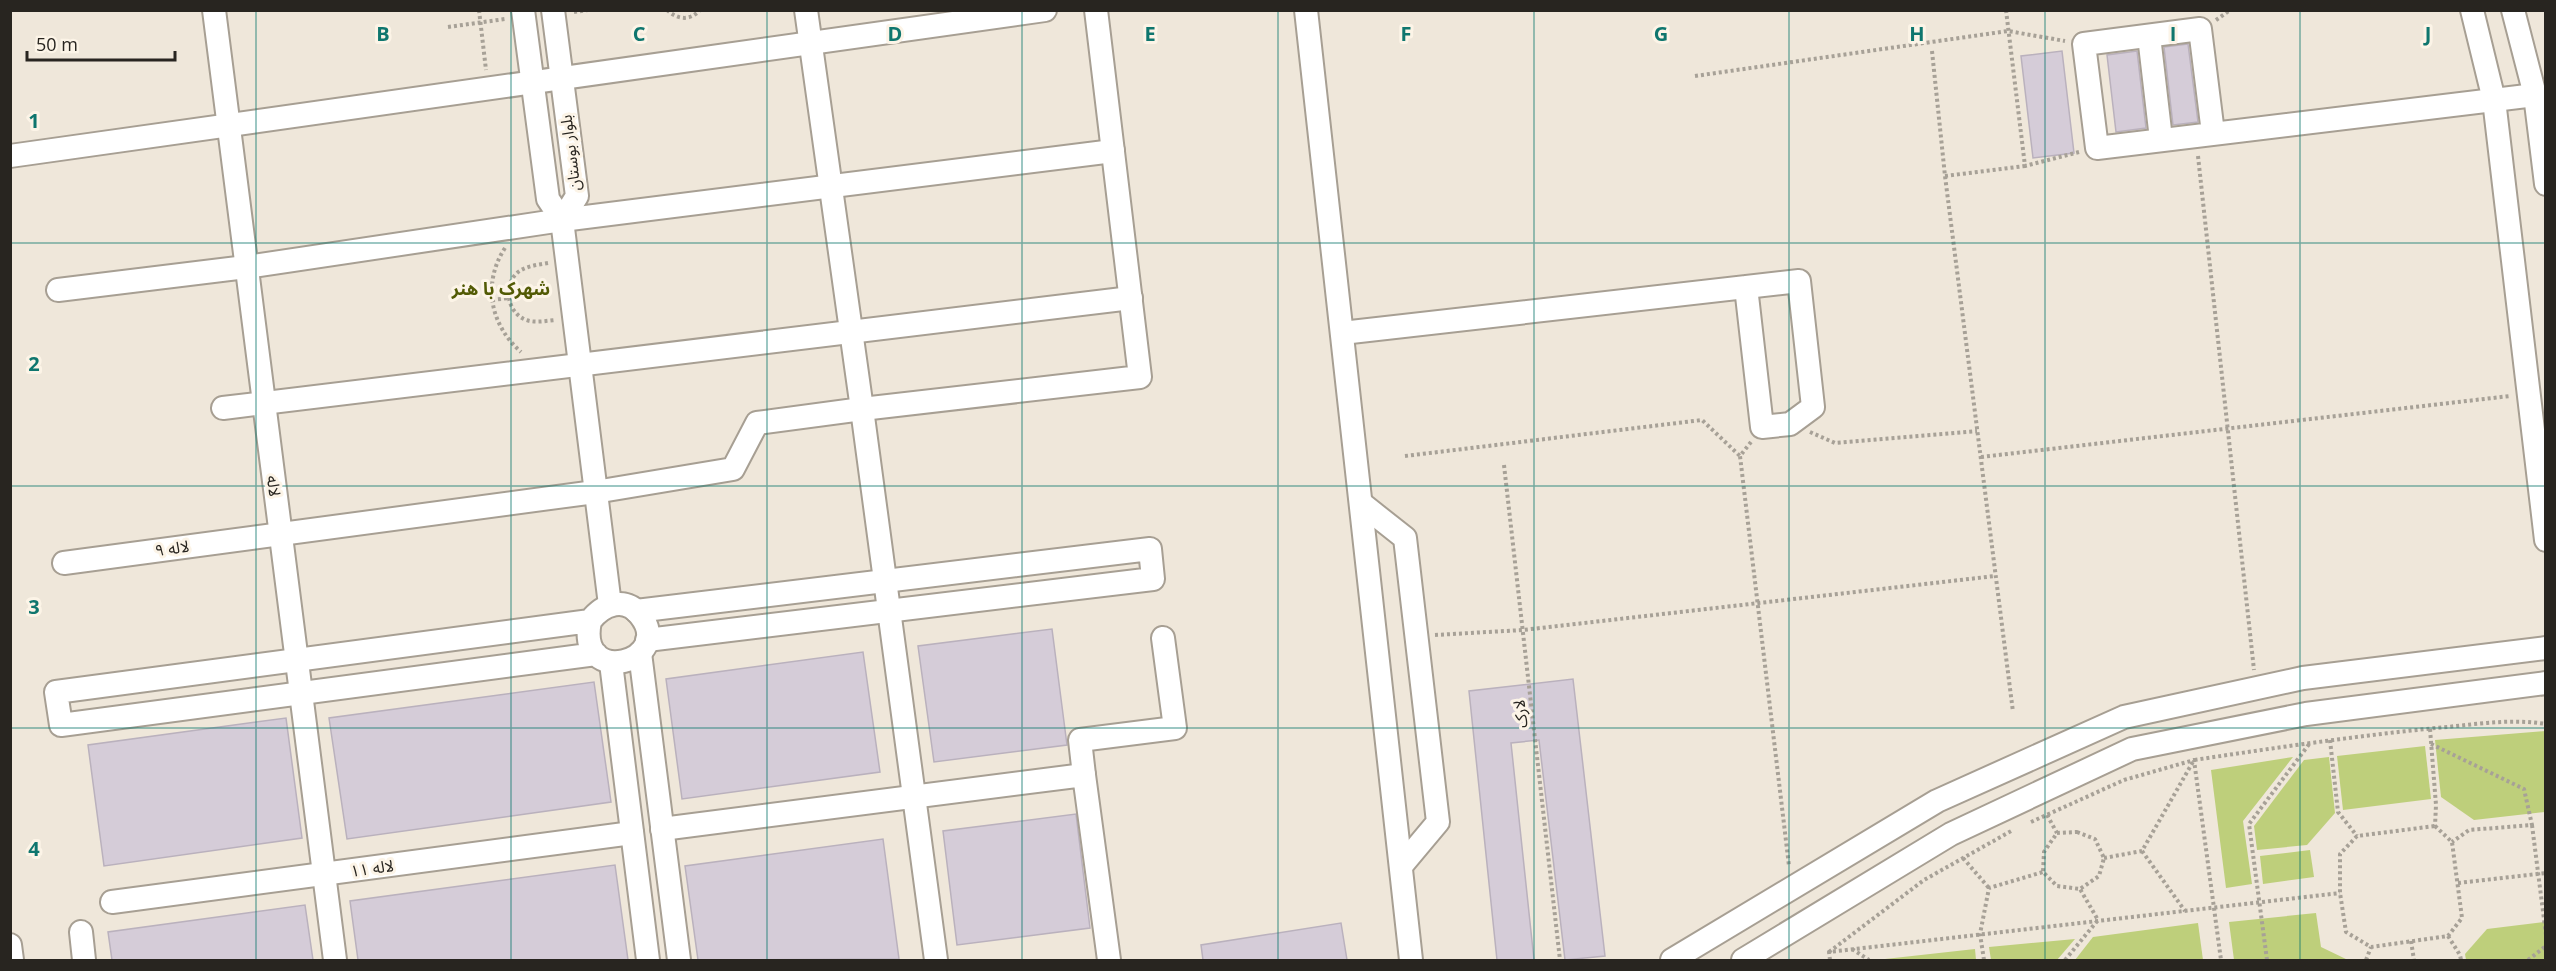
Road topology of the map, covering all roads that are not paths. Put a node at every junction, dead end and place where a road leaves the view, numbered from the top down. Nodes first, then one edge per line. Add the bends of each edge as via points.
1 (214, 10) edge
2 (553, 10) edge
3 (806, 10) edge
4 (1046, 10) edge
5 (1096, 10) edge
6 (1306, 10) edge
7 (2472, 10) edge
8 (2513, 10) edge
9 (524, 13) edge
10 (2149, 36) junction
11 (811, 44) junction
12 (561, 79) junction
13 (533, 82) junction
14 (2535, 95) junction
15 (2494, 100) junction
16 (228, 125) junction
17 (2204, 134) junction
18 (2161, 139) junction
19 (1113, 151) junction
20 (10, 156) edge
21 (2546, 184) edge
22 (831, 185) junction
23 (562, 220) junction
24 (246, 267) junction
25 (1746, 287) junction
26 (58, 290) dead end
27 (1131, 298) junction
28 (851, 332) junction
29 (1342, 333) junction
30 (579, 364) junction
31 (264, 403) junction
32 (223, 408) dead end
33 (862, 409) junction
34 (595, 492) junction
35 (1362, 504) junction
36 (280, 534) junction
37 (2546, 540) edge
38 (64, 563) dead end
39 (885, 581) junction
40 (610, 604) junction
41 (636, 611) junction
42 (889, 611) junction
43 (590, 621) junction
44 (1163, 638) dead end
45 (643, 647) junction
46 (2546, 648) edge
47 (604, 658) junction
48 (297, 660) junction
49 (2546, 683) edge
50 (301, 693) junction
51 (1084, 775) junction
52 (914, 796) junction
53 (662, 828) junction
54 (632, 833) junction
55 (1402, 865) junction
56 (324, 875) junction
57 (112, 902) dead end
58 (81, 932) dead end
59 (10, 945) edge
60 (12, 960) edge
61 (84, 960) edge
62 (335, 960) edge
63 (648, 960) edge
64 (679, 960) edge
65 (936, 960) edge
66 (1109, 960) edge
67 (1411, 960) edge
68 (1672, 960) edge
69 (1743, 960) edge

1 - 16 street, لاله
2 - 12 street, بلوار بوستان
3 - 11 street
4 - 11 street
5 - 19 street
6 - 29 street
7 - 15 street
8 - 14 street
9 - 13 street, بلوار بوستان
10 - 17 street via 2200,29
10 - 18 street
10 - 18 street via 2084,44 2097,148
11 - 12 street
11 - 22 street
12 - 13 street
12 - 23 street, بلوار بوستان via 577,196
13 - 16 street
13 - 23 street, بلوار بوستان via 548,199
14 - 15 street
14 - 21 street
15 - 17 street
15 - 37 street
16 - 20 street
16 - 24 street, لاله
17 - 18 street
19 - 22 street
19 - 27 street
22 - 23 street
22 - 28 street
23 - 24 street
23 - 30 street
24 - 26 street
24 - 31 street, لاله
25 - 25 street via 1762,427 1790,424 1813,407 1799,281
25 - 29 street
27 - 28 street
27 - 33 street via 1140,377
28 - 30 street
28 - 33 street
29 - 35 street
30 - 31 street
30 - 34 street
31 - 32 street
31 - 36 street, لاله
33 - 34 street, لاله ۹ via 757,423 733,469
33 - 39 street
34 - 36 street, لاله ۹
34 - 40 street
35 - 55 street
35 - 55 street via 1405,538 1438,822
36 - 38 street, لاله ۹
36 - 48 street, لاله
39 - 41 street
39 - 42 street
39 - 42 street via 1149,549 1153,579
40 - 41 street via 624,604
40 - 43 street
41 - 45 street via 645,622
42 - 45 street
42 - 52 street
43 - 47 street via 587,635
43 - 48 street
44 - 51 street via 1175,728 1080,740
45 - 47 street via 625,663
45 - 53 street
46 - 68 street via 2303,678 2124,717 1936,801
47 - 50 street
47 - 54 street
48 - 50 street, لاله
48 - 50 street via 56,692 61,725
49 - 69 street via 2306,714 2132,750 1951,834
50 - 56 street, لاله
51 - 52 street
51 - 66 street
52 - 53 street
52 - 65 street
53 - 64 street
54 - 56 street, لاله ۱۱
54 - 63 street
55 - 67 street
56 - 57 street, لاله ۱۱
56 - 62 street, لاله
58 - 61 street
59 - 60 street

